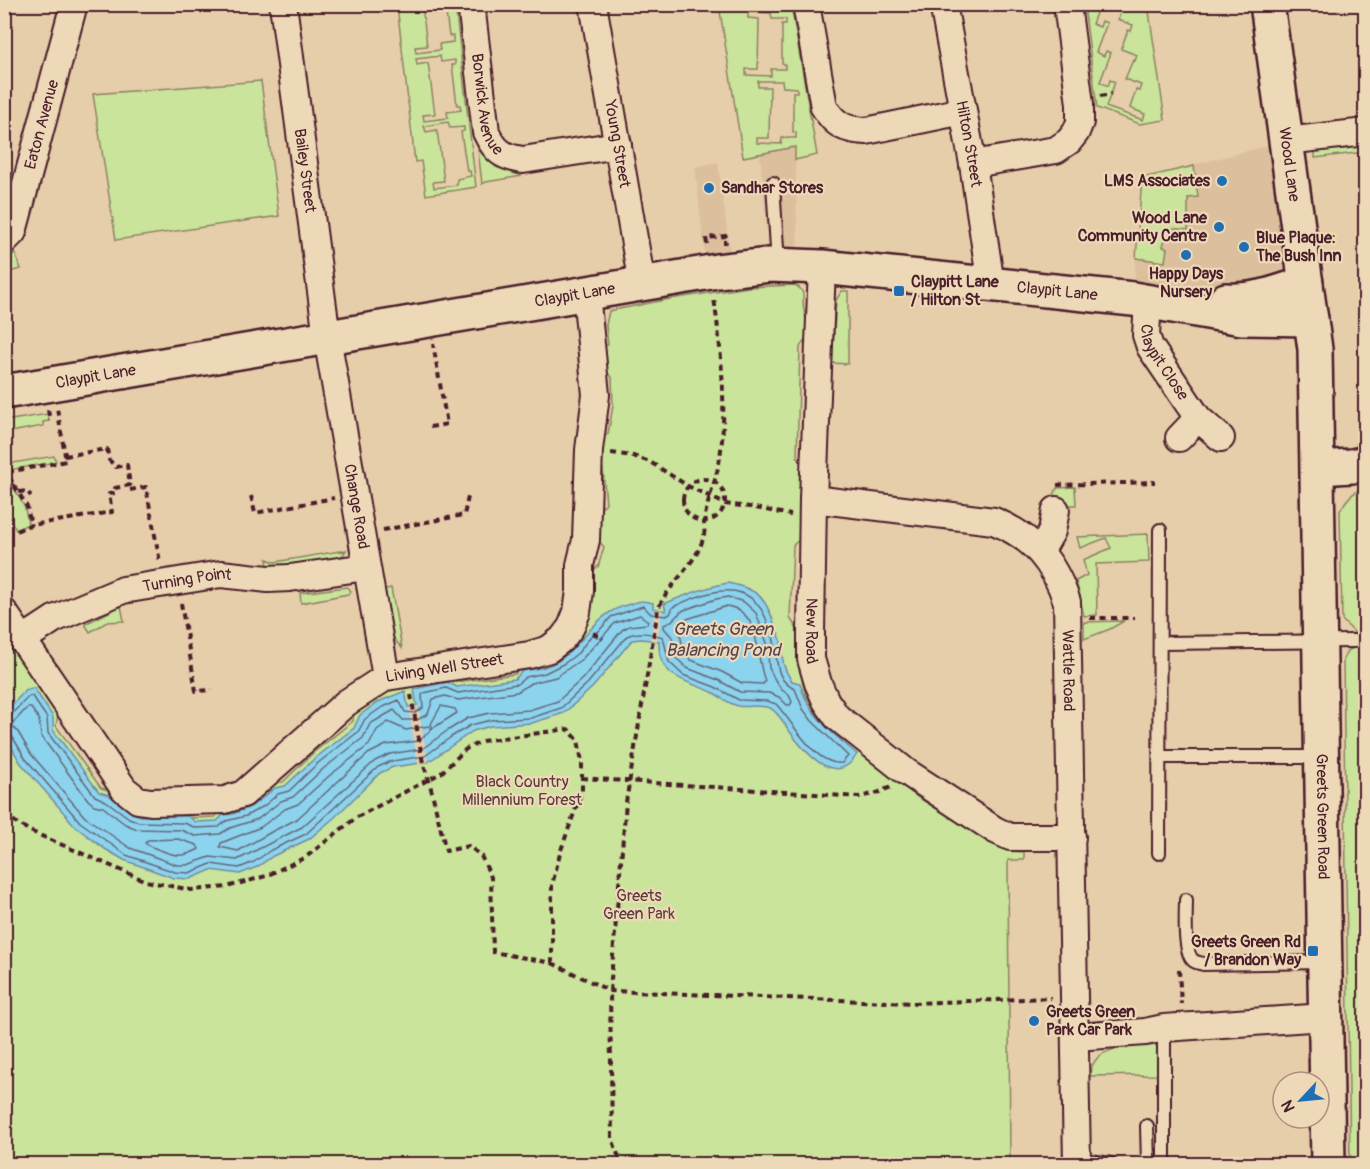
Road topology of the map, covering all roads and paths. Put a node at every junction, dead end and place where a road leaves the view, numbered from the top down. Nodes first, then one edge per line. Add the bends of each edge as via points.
1 (74, 4) edge
2 (283, 4) edge
3 (471, 4) edge
4 (593, 4) edge
5 (806, 4) edge
6 (943, 4) edge
7 (1067, 4) edge
8 (1267, 4) edge
9 (963, 111) junction
10 (1365, 132) edge
11 (1286, 141) junction
12 (618, 145) junction
13 (973, 164) junction
14 (773, 183) dead end
15 (4, 241) edge
16 (707, 244) junction
17 (708, 252) dead end
18 (778, 265) junction
19 (822, 267) junction
20 (1306, 283) junction
21 (642, 284) junction
22 (991, 285) junction
23 (713, 288) dead end
24 (586, 293) junction
25 (1148, 301) junction
26 (1311, 319) junction
27 (327, 338) junction
28 (432, 343) dead end
29 (4, 392) edge
30 (57, 407) dead end
31 (48, 408) dead end
32 (1197, 418) junction
33 (50, 421) dead end
34 (430, 427) dead end
35 (1179, 438) dead end
36 (1221, 438) dead end
37 (610, 453) dead end
38 (57, 456) dead end
39 (65, 456) junction
40 (59, 463) junction
41 (1365, 463) edge
42 (4, 468) edge
43 (1318, 468) junction
44 (8, 472) junction
45 (713, 481) junction
46 (1155, 482) dead end
47 (15, 485) junction
48 (687, 486) junction
49 (130, 490) dead end
50 (4, 491) edge
51 (19, 492) junction
52 (30, 496) dead end
53 (251, 496) dead end
54 (343, 497) dead end
55 (468, 497) dead end
56 (710, 497) junction
57 (1054, 502) joint
58 (724, 504) junction
59 (804, 507) junction
60 (704, 521) junction
61 (31, 525) junction
62 (1160, 530) dead end
63 (17, 531) dead end
64 (373, 532) dead end
65 (1040, 552) junction
66 (160, 563) dead end
67 (366, 567) junction
68 (180, 601) dead end
69 (4, 612) edge
70 (1085, 618) dead end
71 (1135, 618) dead end
72 (22, 640) junction
73 (1354, 641) dead end
74 (1160, 643) junction
75 (1320, 643) junction
76 (386, 677) junction
77 (212, 690) dead end
78 (414, 707) dead end
79 (1322, 757) junction
80 (1160, 758) junction
81 (582, 778) junction
82 (429, 780) junction
83 (630, 781) junction
84 (893, 786) dead end
85 (4, 815) edge
86 (1072, 837) junction
87 (1159, 853) dead end
88 (1186, 900) dead end
89 (1324, 962) junction
90 (552, 963) junction
91 (610, 991) junction
92 (1075, 998) junction
93 (1325, 1017) junction
94 (1164, 1028) junction
95 (1076, 1037) junction
96 (1147, 1126) dead end
97 (1077, 1162) edge
98 (628, 1164) edge
99 (1111, 1164) edge
100 (1148, 1164) edge
101 (1164, 1164) edge
102 (1328, 1164) edge

1 - 15 street, Eaton Avenue via 13,232
2 - 27 street, Bailey Street
3 - 12 street, Borwick Avenue via 486,132 499,152 523,160
4 - 12 street, Young Street
5 - 9 street via 824,107 840,126 866,131
6 - 9 street, Hilton Street
7 - 13 street via 1080,104 1076,132 1056,150
8 - 11 street, Wood Lane
9 - 13 street, Hilton Street
10 - 11 street
11 - 20 street, Wood Lane
12 - 21 street, Young Street
13 - 22 street, Hilton Street
14 - 18 lane
16 - 16 path via 706,238 726,236 726,242
16 - 17 path
18 - 19 street, Claypit Lane
18 - 21 street, Claypit Lane
19 - 22 street, Claypit Lane
19 - 59 street, New Road
20 - 25 street, Claypit Lane via 1259,299 1196,297
20 - 26 street, Wood Lane
21 - 24 street, Claypit Lane
22 - 25 street, Claypit Lane
23 - 45 path via 722,419 719,464
24 - 27 street, Claypit Lane
24 - 76 street, Living Well Street via 596,395 586,483 586,540 577,612 571,627 549,649 532,654
25 - 26 street, Claypit Lane via 1242,318
25 - 32 street, Claypit Close via 1146,335 1150,347
26 - 43 street, Wood Lane
27 - 29 street, Claypit Lane
27 - 67 street, Change Road
28 - 34 path via 447,424
30 - 39 path
31 - 33 path
32 - 35 street, Claypit Close
32 - 36 street, Claypit Close
37 - 48 path via 650,462
38 - 40 path
39 - 40 path via 66,461
39 - 61 path via 107,449 109,460 116,467 127,465 130,485 115,488 115,493 109,494 112,512
40 - 44 path
41 - 43 street
42 - 44 path
43 - 75 street, Greets Green Road
44 - 47 path
45 - 48 path via 699,479
45 - 56 path
45 - 58 path via 723,491
46 - 57 path via 1055,485
47 - 50 path
47 - 51 path
48 - 56 path
48 - 60 path via 683,506 691,517
49 - 66 path via 146,487
51 - 52 path via 27,491
51 - 61 path
53 - 54 path via 255,513
55 - 64 path via 464,516
56 - 58 path
56 - 60 path
57 - 65 street via 1052,531
58 - 59 path
58 - 60 path via 717,516
59 - 65 street, Wattle Road via 994,521 1014,529
59 - 86 street, New Road via 811,659 826,701 837,717 905,771 995,830 1010,837
60 - 83 path via 704,536 658,609
61 - 63 path
62 - 74 lane
65 - 86 street, Wattle Road via 1060,580 1067,602
67 - 72 street, Turning Point via 290,578 220,574 123,590 54,620
67 - 76 street, Change Road
68 - 77 path via 196,691
69 - 72 street, Living Well Street
70 - 71 path
72 - 76 street, Living Well Street via 124,789 138,800 151,802 225,800 243,794 346,703
73 - 75 lane
74 - 75 lane
74 - 80 lane
75 - 79 street, Greets Green Road
78 - 82 path
79 - 80 lane
79 - 89 street, Greets Green Road
80 - 87 lane
81 - 82 path via 578,741 568,729 482,741 466,749
81 - 83 path
81 - 90 path via 582,791 552,885
82 - 85 path via 357,817 306,856 266,876 227,887 191,890 146,881 30,831
82 - 90 path via 446,851 469,846 481,856 491,877 493,952
83 - 84 path via 860,797
83 - 91 path
86 - 92 street, Wattle Road
88 - 89 lane via 1188,954 1194,961
89 - 93 street, Greets Green Road
90 - 91 path
91 - 92 path via 913,1003
91 - 98 path via 612,1138 618,1155
92 - 95 street, Wattle Road
93 - 94 street
93 - 102 street, Greets Green Road
94 - 95 street
94 - 101 lane
95 - 97 street, Wattle Road
96 - 100 lane
97 - 99 lane

